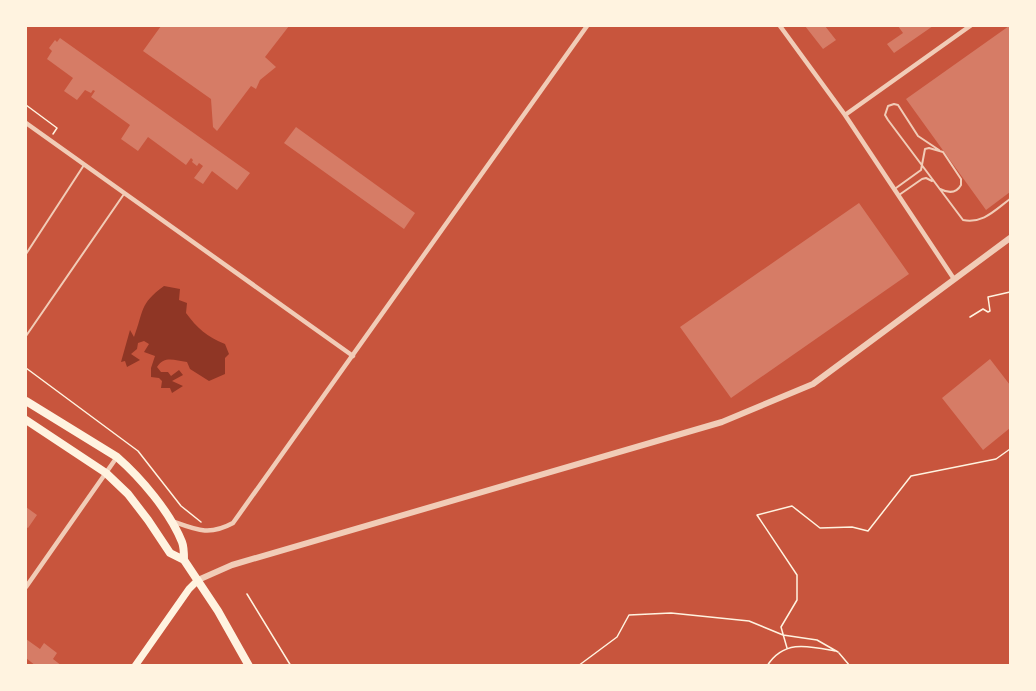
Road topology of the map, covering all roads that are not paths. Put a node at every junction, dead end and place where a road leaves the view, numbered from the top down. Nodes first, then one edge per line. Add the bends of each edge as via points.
1 (587, 26) edge
2 (780, 26) edge
3 (969, 26) edge
4 (845, 115) junction
5 (26, 123) edge
6 (939, 150) junction
7 (84, 165) junction
8 (922, 168) junction
9 (937, 187) junction
10 (894, 189) junction
11 (124, 194) junction
12 (899, 195) junction
13 (1011, 199) edge
14 (1011, 238) edge
15 (26, 254) edge
16 (954, 279) junction
17 (26, 336) edge
18 (353, 356) junction
19 (26, 401) edge
20 (26, 420) edge
21 (117, 457) junction
22 (106, 473) junction
23 (170, 520) junction
24 (184, 560) junction
25 (198, 580) junction
26 (26, 587) edge
27 (135, 666) edge
28 (249, 666) edge

1 - 18 street
2 - 4 street
3 - 4 street
4 - 10 street
5 - 7 street
6 - 8 lane via 925,149
6 - 8 lane via 918,136 898,105 888,106 885,115
6 - 9 lane via 960,176 961,184 950,193
7 - 11 street
7 - 15 lane
8 - 9 lane
8 - 10 lane
9 - 12 lane via 926,178
9 - 13 lane via 963,220 985,218
10 - 12 street
11 - 17 lane
11 - 18 street
12 - 16 street
14 - 16 street
16 - 25 street via 813,384 722,422 232,564
18 - 23 street via 233,523 220,530 200,531
19 - 21 main road
20 - 22 main road
21 - 22 street
21 - 23 main road via 151,492
22 - 24 main road via 128,494 170,553
22 - 26 street
23 - 24 main road via 183,543
24 - 25 main road
25 - 27 main road
25 - 28 main road

